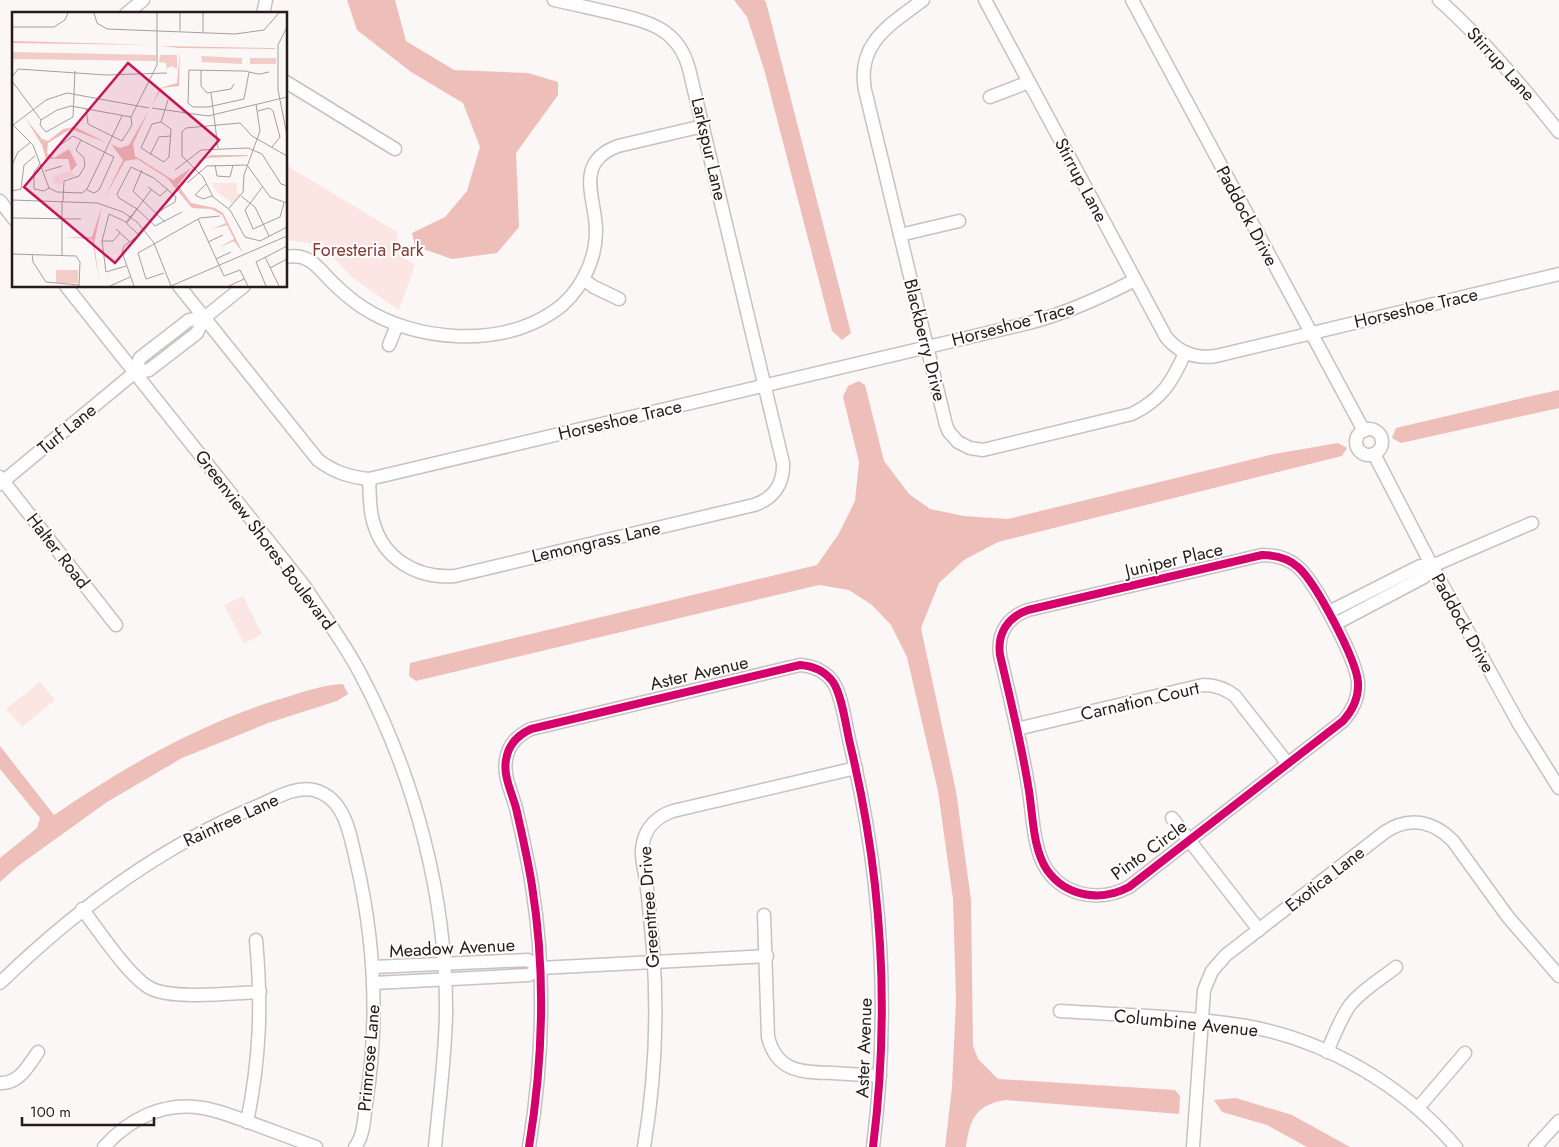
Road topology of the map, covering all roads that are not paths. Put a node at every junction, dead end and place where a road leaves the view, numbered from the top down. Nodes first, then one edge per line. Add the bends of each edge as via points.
1 (143, 0) edge
2 (554, 0) edge
3 (923, 0) edge
4 (985, 0) edge
5 (1132, 0) edge
6 (1439, 0) edge
7 (128, 12) edge
8 (1029, 82) junction
9 (288, 83) edge
10 (990, 97) dead end
11 (703, 126) junction
12 (1559, 132) edge
13 (395, 149) dead end
14 (0, 201) edge
15 (12, 216) edge
16 (959, 221) dead end
17 (900, 235) junction
18 (288, 257) edge
19 (1559, 274) edge
20 (583, 279) junction
21 (1135, 280) junction
22 (68, 288) edge
23 (182, 288) edge
24 (242, 288) edge
25 (618, 299) dead end
26 (204, 318) junction
27 (397, 325) junction
28 (1310, 333) junction
29 (389, 345) dead end
30 (926, 347) junction
31 (1185, 353) junction
32 (134, 373) junction
33 (765, 386) junction
34 (1364, 431) junction
35 (1374, 454) junction
36 (369, 479) junction
37 (1, 481) edge
38 (1532, 523) dead end
39 (1432, 566) junction
40 (1329, 612) junction
41 (116, 624) dead end
42 (1007, 624) joint
43 (1335, 624) junction
44 (1017, 729) junction
45 (1288, 764) junction
46 (856, 768) junction
47 (1559, 788) edge
48 (1172, 818) dead end
49 (1189, 841) junction
50 (82, 909) junction
51 (764, 915) dead end
52 (1259, 930) junction
53 (256, 940) dead end
54 (767, 956) junction
55 (654, 962) junction
56 (444, 964) junction
57 (373, 967) junction
58 (1396, 967) dead end
59 (540, 968) junction
60 (1559, 976) edge
61 (445, 979) junction
62 (0, 983) edge
63 (374, 983) junction
64 (260, 992) junction
65 (1060, 1011) dead end
66 (1202, 1021) junction
67 (38, 1052) dead end
68 (1327, 1052) junction
69 (1465, 1053) dead end
70 (880, 1076) junction
71 (0, 1083) edge
72 (1418, 1108) junction
73 (1559, 1120) edge
74 (247, 1122) junction
75 (647, 1146) edge
76 (104, 1147) edge
77 (316, 1147) edge
78 (355, 1147) edge
79 (435, 1147) edge
80 (529, 1147) edge
81 (873, 1147) edge
82 (1193, 1147) edge
83 (1456, 1147) edge
84 (1535, 1147) edge

1 - 7 street
2 - 11 street, Larkspur Lane via 647,22 666,32 681,49 687,62
3 - 17 street, Blackberry Drive via 877,37 864,69 864,88
4 - 8 street, Stirrup Lane
5 - 28 street, Paddock Drive
6 - 12 street, Stirrup Lane via 1490,48
8 - 10 street
8 - 21 street, Stirrup Lane
9 - 13 street
11 - 20 street via 618,146 596,162 589,185 596,238
11 - 33 street, Larkspur Lane
14 - 15 street
16 - 17 street
17 - 30 street, Blackberry Drive
18 - 27 street via 309,260 350,298
19 - 28 street, Horseshoe Trace
20 - 25 street
20 - 27 street via 557,309 525,326 496,333 460,336 424,333
21 - 30 street, Horseshoe Trace via 1049,318
21 - 31 street, Stirrup Lane via 1166,337
22 - 32 street, Greenview Shores Boulevard
23 - 26 street, Horseshoe Trace
24 - 26 street
26 - 32 street, Turf Lane via 188,320 140,358
26 - 36 street, Horseshoe Trace via 318,460 338,473
27 - 29 street
28 - 31 street, Horseshoe Trace via 1210,357
28 - 34 street, Paddock Drive
30 - 31 street, Blackberry Drive via 949,432 964,446 983,450 1132,414 1150,404 1164,390 1175,376
30 - 33 street, Horseshoe Trace
32 - 37 street, Turf Lane
32 - 56 street, Greenview Shores Boulevard via 305,587 360,673 384,723 422,828 434,883
33 - 36 street, Horseshoe Trace
33 - 36 street, Lemongrass Lane via 783,470 777,489 768,498 754,505 455,576 418,572 388,552 372,519
34 - 35 street via 1356,441 1359,449 1366,454
34 - 35 street via 1375,431 1381,437 1380,448
35 - 39 street, Paddock Drive
37 - 41 street, Halter Road
38 - 39 street
39 - 40 street via 1420,566
39 - 43 street via 1424,577
39 - 47 street, Paddock Drive via 1519,724
40 - 42 street, Juniper Place via 1297,566 1286,559 1262,555 1028,610
40 - 43 street, Pinto Circle
42 - 44 street, Pinto Circle via 1000,636 999,649
43 - 45 street, Pinto Circle via 1355,669 1358,681 1356,700 1343,721
44 - 45 street, Carnation Court via 1210,685 1235,696
44 - 49 street, Pinto Circle via 1041,858 1062,885 1088,895 1116,893
45 - 49 street, Pinto Circle
46 - 55 street, Greentree Drive via 673,811 655,821 644,838 642,852
46 - 59 street, Aster Avenue via 837,690 825,674 807,666 794,666 525,732 511,747 506,766 531,880
46 - 70 street, Aster Avenue via 872,860 879,932
48 - 49 street
49 - 52 street
50 - 57 street, Raintree Lane via 155,858 197,834 291,792 312,790 335,802 344,817 367,914
50 - 62 street, Raintree Lane
50 - 64 street via 137,978 154,990 173,995
51 - 54 street
52 - 60 street, Exotica Lane via 1385,832 1402,824 1421,822 1444,832 1453,841 1508,917
52 - 66 street, Exotica Lane via 1212,971 1204,990
53 - 64 street
54 - 55 street, Meadow Avenue
54 - 70 street via 768,1037 781,1061 799,1071
55 - 59 street, Meadow Avenue
55 - 75 street, Greentree Drive via 654,1053
56 - 57 street, Meadow Avenue
56 - 59 street, Meadow Avenue via 528,960
56 - 61 street, Greenview Shores Boulevard
57 - 63 street, Primrose Lane
58 - 68 street via 1350,1006
59 - 61 street, Meadow Avenue via 529,975
59 - 80 street, Aster Avenue via 539,1070
61 - 63 street, Meadow Avenue
61 - 79 street, Greenview Shores Boulevard via 444,1056
63 - 78 street, Primrose Lane via 369,1084 360,1137
64 - 74 street via 258,1058
65 - 66 street, Columbine Avenue
66 - 68 street, Columbine Avenue via 1275,1033
66 - 82 street, Exotica Lane
67 - 71 street via 15,1080
68 - 72 street, Columbine Avenue via 1373,1076
69 - 72 street
70 - 81 street, Aster Avenue
72 - 83 street, Columbine Avenue
73 - 84 street
74 - 76 street via 202,1108 158,1110 125,1126
74 - 77 street

